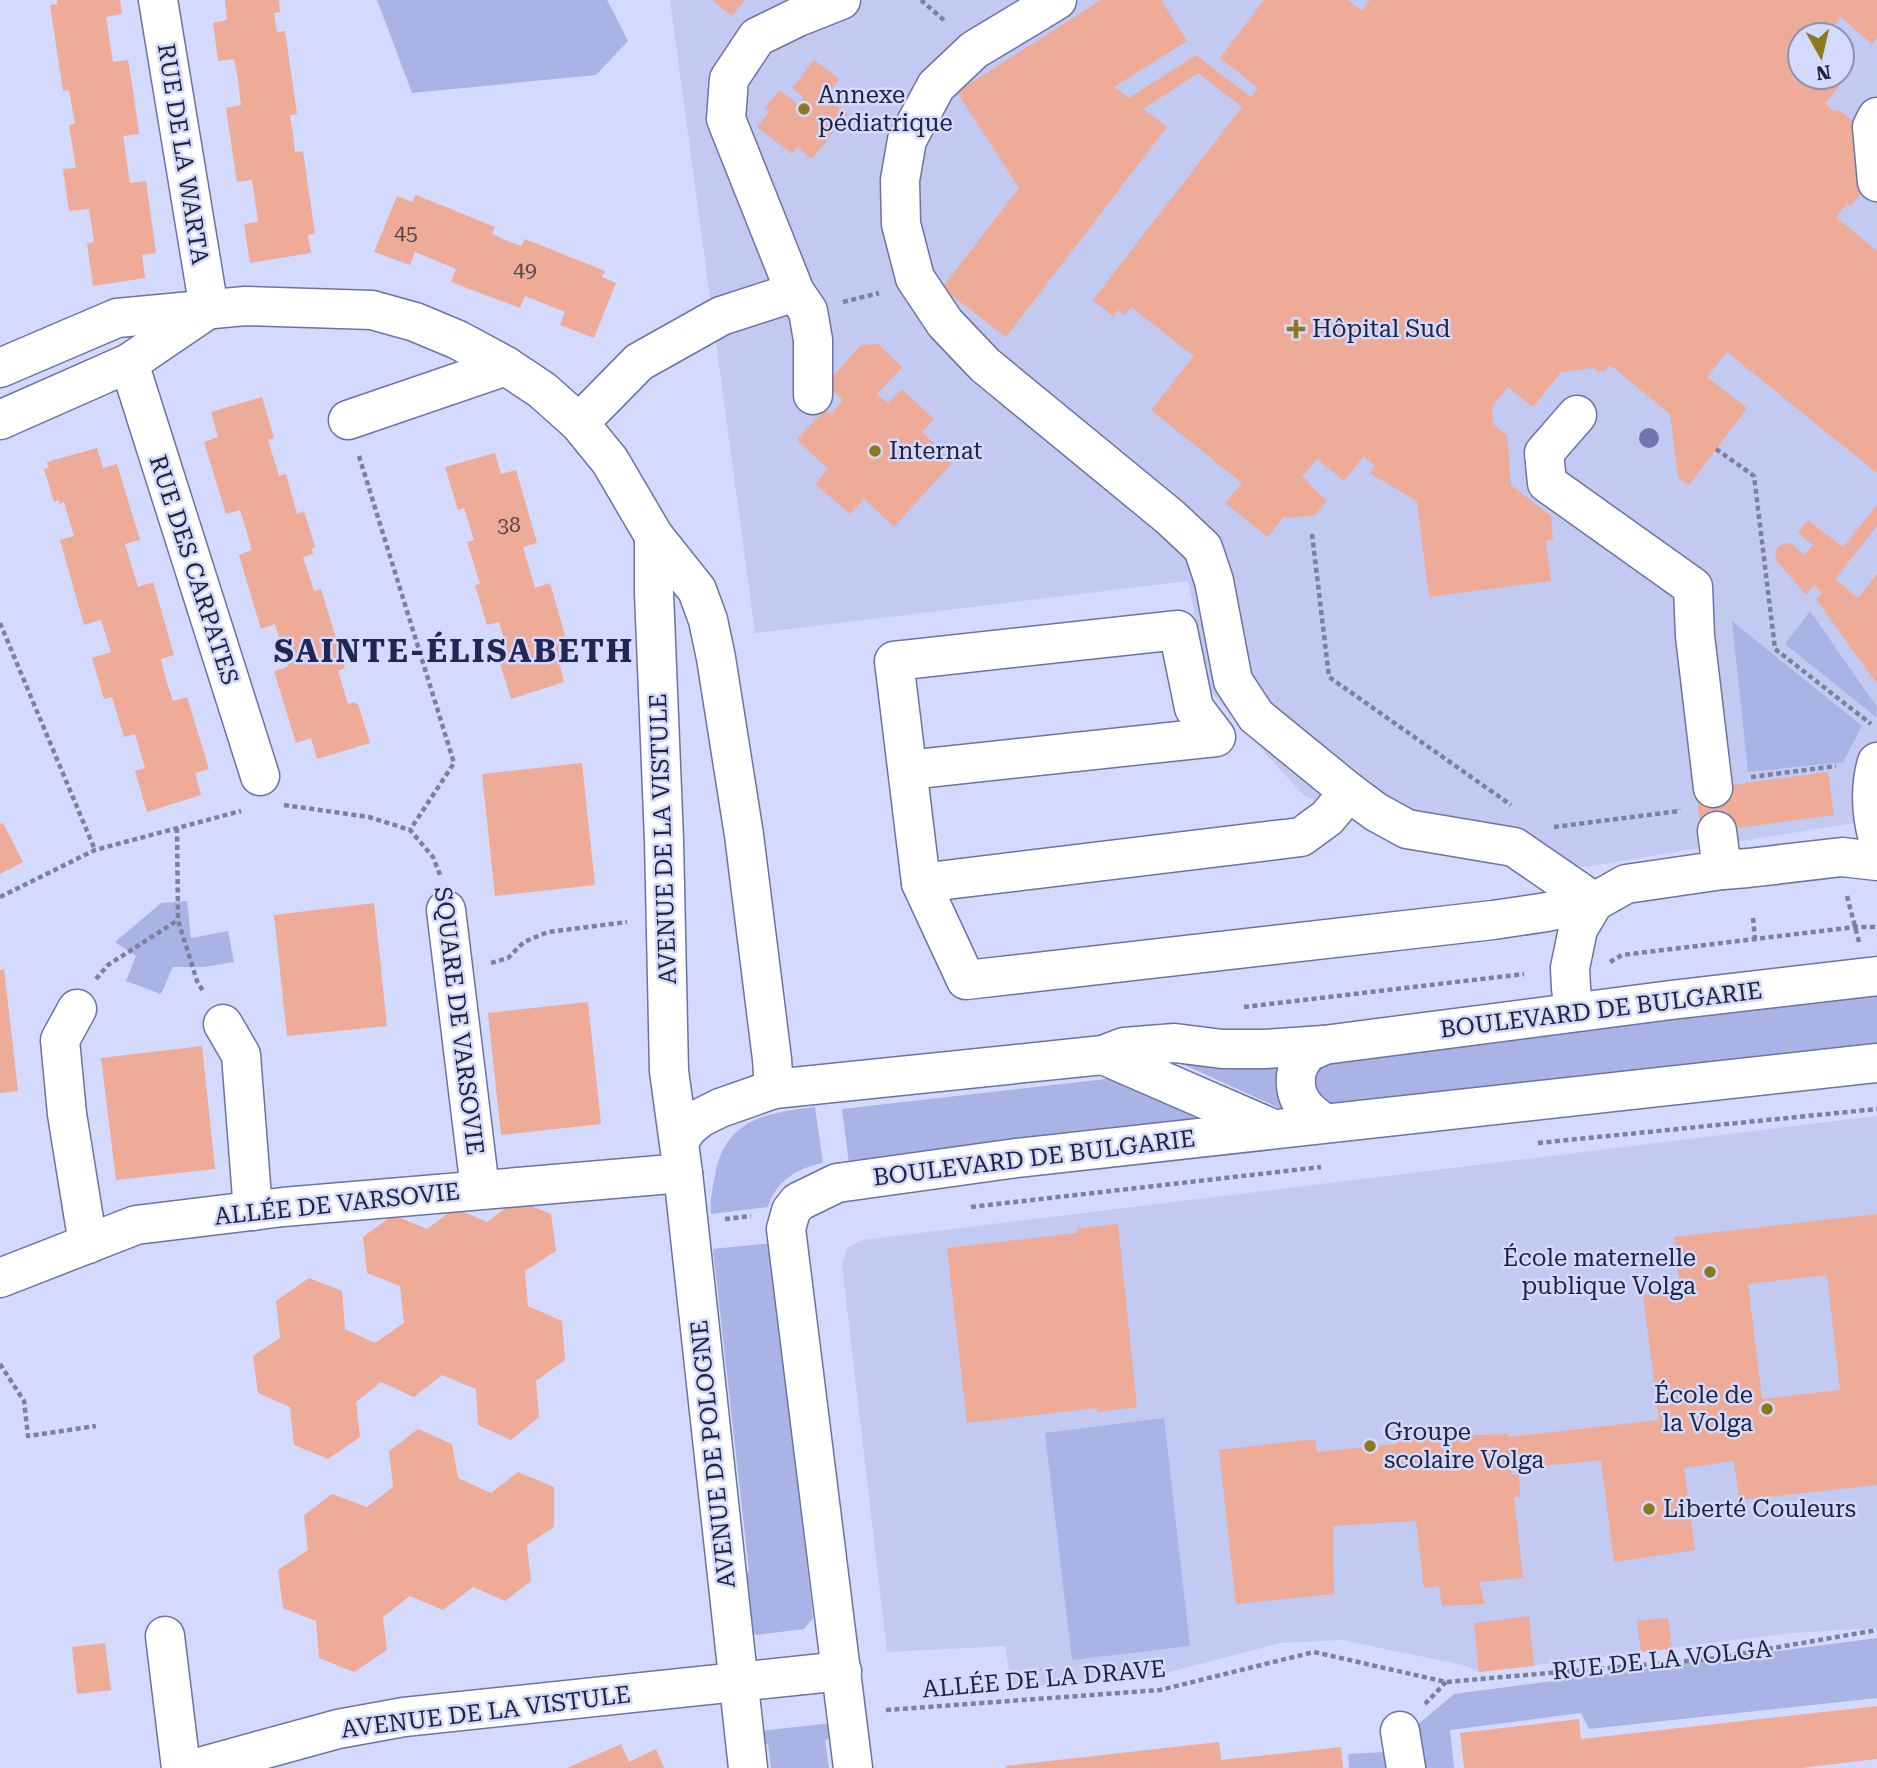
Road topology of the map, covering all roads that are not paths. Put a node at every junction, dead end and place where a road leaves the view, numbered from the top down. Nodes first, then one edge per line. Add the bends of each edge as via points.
1 (158, 0) edge
2 (841, 0) edge
3 (1057, 0) edge
4 (1877, 117) edge
5 (1877, 182) edge
6 (802, 301) junction
7 (209, 309) junction
8 (129, 363) junction
9 (506, 366) junction
10 (0, 368) edge
11 (813, 395) dead end
12 (1577, 415) dead end
13 (0, 420) edge
14 (348, 420) road end
15 (579, 423) junction
16 (654, 536) junction
17 (1877, 762) edge
18 (908, 770) junction
19 (260, 776) dead end
20 (1711, 788) road end
21 (1349, 792) junction
22 (1717, 831) dead end
23 (1877, 835) edge
24 (1877, 861) edge
25 (1722, 870) junction
26 (922, 883) junction
27 (1594, 902) junction
28 (446, 910) road end
29 (1877, 976) edge
30 (77, 1009) road end
31 (1574, 1012) junction
32 (223, 1024) road end
33 (1324, 1045) junction
34 (1103, 1055) junction
35 (1877, 1063) edge
36 (774, 1089) junction
37 (1324, 1123) junction
38 (1273, 1129) junction
39 (681, 1157) junction
40 (481, 1189) junction
41 (253, 1211) junction
42 (88, 1244) junction
43 (0, 1278) edge
44 (165, 1636) dead end
45 (842, 1671) junction
46 (738, 1681) junction
47 (1400, 1731) dead end
48 (181, 1768) edge
49 (196, 1768) edge
50 (748, 1768) edge
51 (853, 1768) edge
52 (1406, 1768) edge

1 - 7 street, RUE DE LA WARTA
2 - 6 street via 757,37 729,79 726,119
3 - 21 street via 974,50 936,86 907,140 900,180 901,224 915,278 945,323 985,365 1203,548 1233,681 1256,716
4 - 5 street via 1872,127
6 - 11 street via 813,340
6 - 15 street via 721,316 639,362
7 - 8 street
7 - 9 street via 372,310 426,326
7 - 10 street via 117,318
8 - 13 street
8 - 19 street, RUE DES CARPATES
9 - 14 street
9 - 15 street
12 - 20 street via 1544,453 1547,483 1693,587
15 - 16 street via 610,461
16 - 36 street via 697,590 708,620 744,835
16 - 39 street, AVENUE DE LA VISTULE via 669,1071
17 - 23 street via 1872,778
18 - 18 street via 921,768 1216,737 1194,708 1178,630 1165,631 894,661
18 - 26 street
21 - 26 street via 1327,818 1301,837
21 - 27 street via 1407,830 1514,848
22 - 25 street
24 - 25 street via 1842,857
25 - 27 street via 1626,884
26 - 27 street via 966,980 1493,920
27 - 31 street via 1578,929 1570,968
28 - 40 street, SQUARE DE VARSOVIE
29 - 31 street, BOULEVARD DE BULGARIE
30 - 42 street via 60,1040
31 - 33 street, BOULEVARD DE BULGARIE
32 - 41 street via 241,1055
33 - 34 street, BOULEVARD DE BULGARIE via 1222,1049 1175,1043 1124,1047
33 - 37 street via 1305,1055 1295,1084 1307,1110
34 - 36 street, BOULEVARD DE BULGARIE
34 - 38 street, BOULEVARD DE BULGARIE
35 - 37 street, BOULEVARD DE BULGARIE
36 - 39 street, BOULEVARD DE BULGARIE via 700,1118 688,1128
37 - 38 street, BOULEVARD DE BULGARIE
38 - 45 street, BOULEVARD DE BULGARIE via 836,1183 794,1207 786,1229
39 - 40 street, ALLÉE DE VARSOVIE
39 - 46 street, AVENUE DE POLOGNE
40 - 41 street, ALLÉE DE VARSOVIE
41 - 42 street, ALLÉE DE VARSOVIE via 136,1225
42 - 43 street, ALLÉE DE VARSOVIE
44 - 48 street
45 - 46 street, AVENUE DE LA VISTULE
45 - 51 street
46 - 49 street, AVENUE DE LA VISTULE via 404,1717 338,1729
46 - 50 street, AVENUE DE POLOGNE
47 - 52 street

